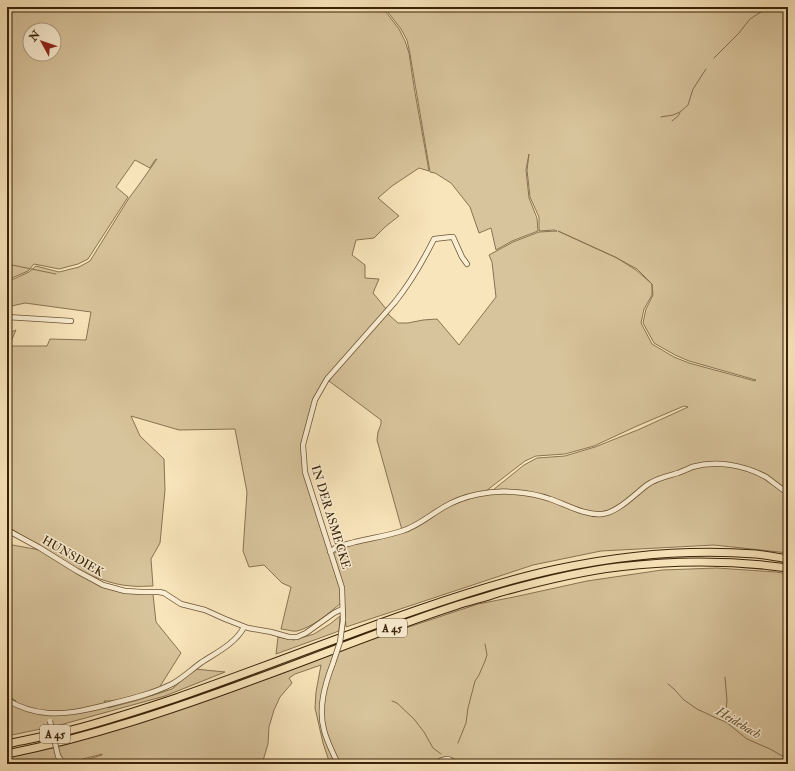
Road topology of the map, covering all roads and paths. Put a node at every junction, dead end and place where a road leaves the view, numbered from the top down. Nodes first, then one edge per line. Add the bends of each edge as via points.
1 (467, 264) dead end
2 (7, 317) edge
3 (71, 321) dead end
4 (788, 493) edge
5 (7, 530) edge
6 (330, 552) junction
7 (788, 559) edge
8 (788, 568) edge
9 (342, 609) junction
10 (244, 627) junction
11 (7, 700) edge
12 (48, 713) junction
13 (7, 744) edge
14 (7, 754) edge
15 (64, 764) edge
16 (338, 764) edge
17 (436, 764) edge
18 (455, 764) edge

1 - 6 street, IN DER ASMECKE via 453,237 434,239 406,289 327,379 315,400 303,445 305,472
2 - 3 street
4 - 6 street via 752,470 733,465 693,467 660,478 620,507 599,515 530,494 492,492 457,500 411,527 346,544
5 - 10 street, HUNSDIEK via 103,585 125,591 164,593 180,604 205,610
6 - 9 street, IN DER ASMECKE via 342,588
7 - 13 highway, A 45 via 756,554 680,553 604,560 557,569 433,604 128,713 59,733
8 - 14 highway, A 45 via 752,563 694,561 616,567 548,580 448,608 168,711 86,735
9 - 10 street, HUNSDIEK via 306,634 297,637
9 - 16 street, IN DER ASMECKE, bridge via 340,642 326,682 322,714 328,744
10 - 12 street via 240,634 223,648 174,683 158,691 92,709
11 - 12 street
12 - 15 street, bridge via 58,756
17 - 18 street via 446,759

